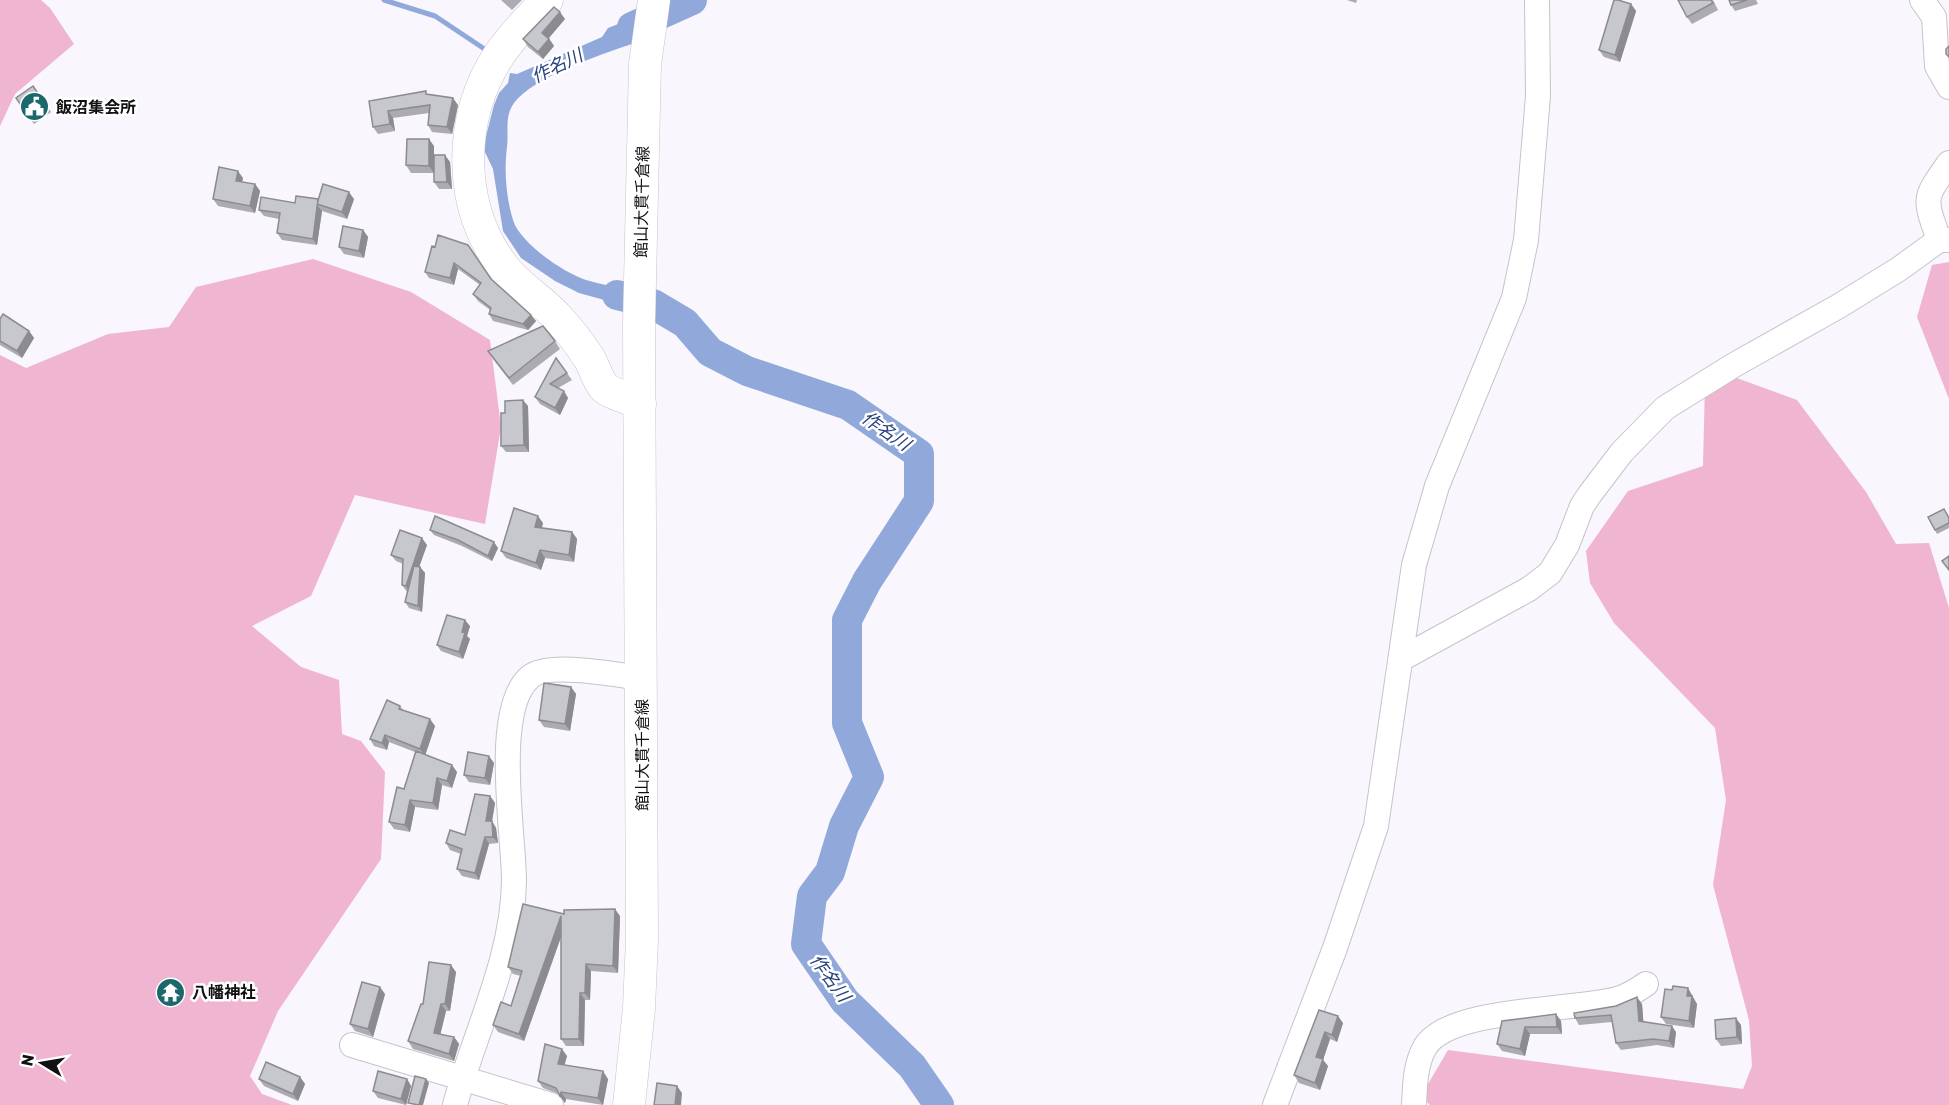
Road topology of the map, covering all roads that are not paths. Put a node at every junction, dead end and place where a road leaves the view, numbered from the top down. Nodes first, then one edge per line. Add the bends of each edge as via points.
1 (547, 0) edge
2 (654, 0) edge
3 (1537, 0) edge
4 (1922, 0) edge
5 (1949, 87) edge
6 (1949, 163) edge
7 (1944, 240) edge
8 (640, 404) junction
9 (1401, 659) junction
10 (642, 678) junction
11 (1646, 984) dead end
12 (352, 1045) dead end
13 (462, 1077) junction
14 (455, 1105) edge
15 (551, 1105) edge
16 (629, 1105) edge
17 (1275, 1105) edge
18 (1414, 1105) edge

1 - 8 main road via 497,58 476,111 467,162 471,199 482,229 503,266 557,317 578,342 604,386
2 - 8 main road, 館山大貫千倉線 via 647,50
3 - 9 street via 1538,96 1526,240 1514,298 1422,532
4 - 5 street via 1934,17 1937,66
6 - 7 street via 1928,193 1927,203
7 - 9 street via 1665,408 1622,452 1590,494 1550,573
8 - 10 main road, 館山大貫千倉線
9 - 17 street via 1370,848
10 - 13 street via 547,669 530,676 518,694 509,720 514,881 509,937
10 - 16 main road, 館山大貫千倉線 via 642,939
11 - 18 street via 1616,1000 1502,1014 1441,1031 1426,1045 1417,1067
12 - 13 street
13 - 14 street
13 - 15 street

